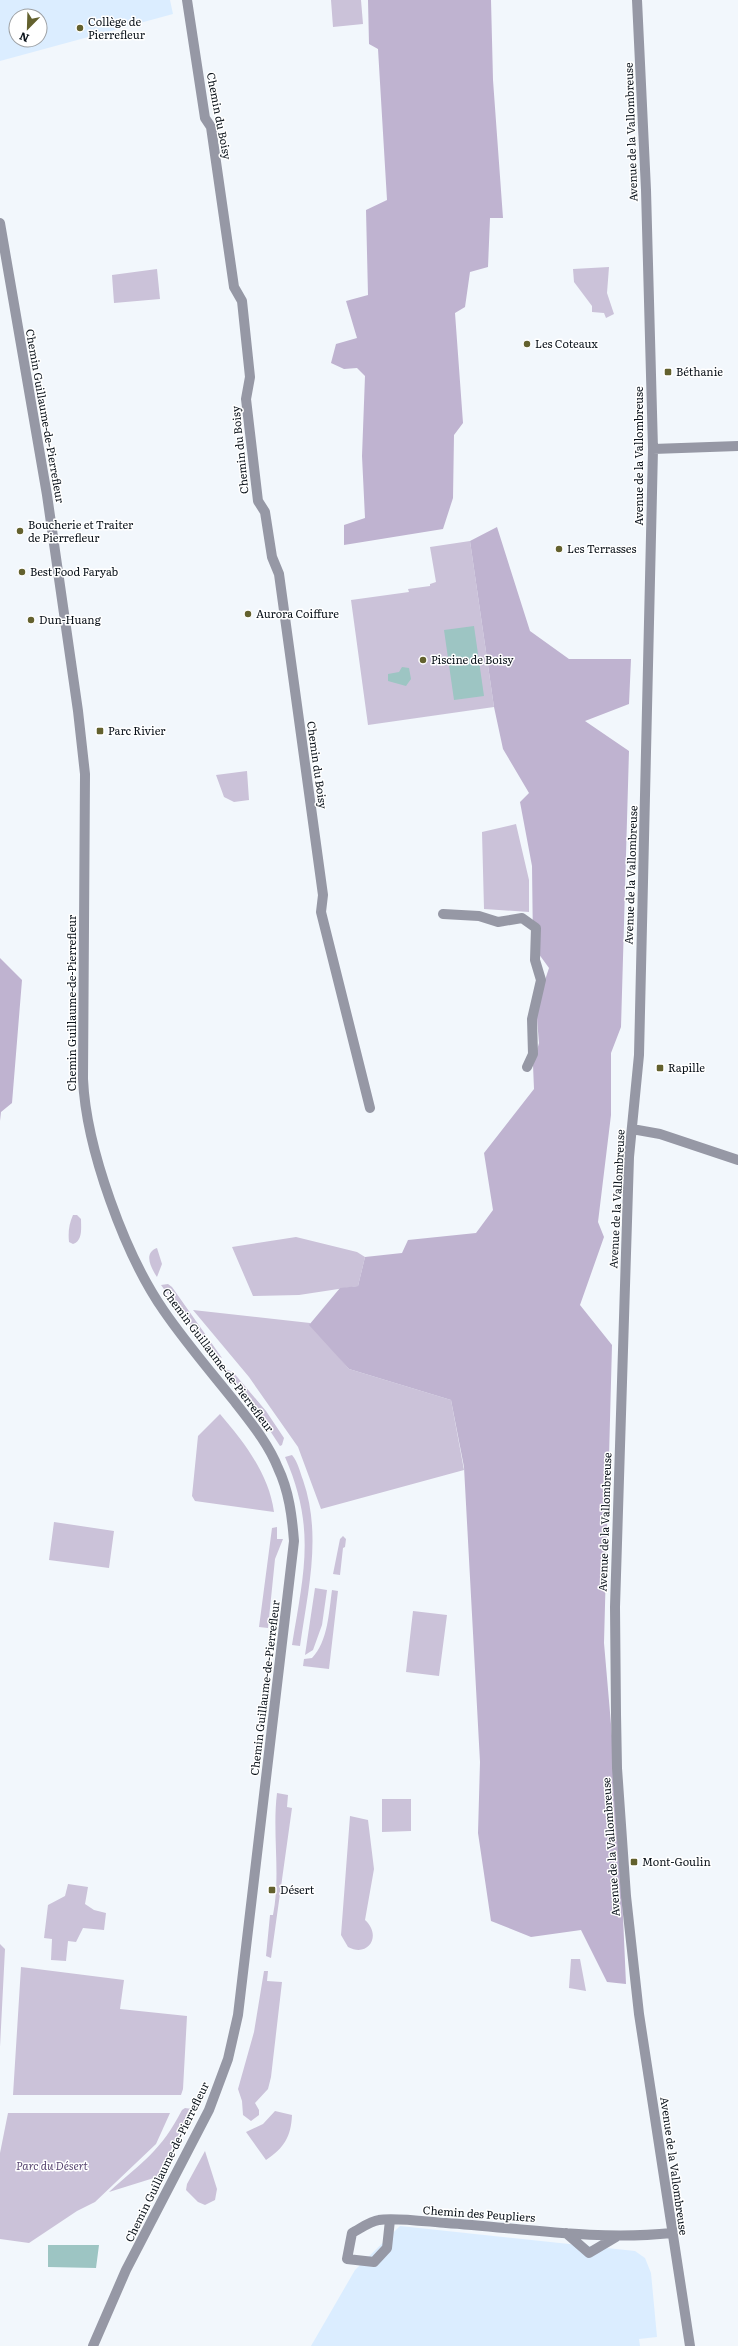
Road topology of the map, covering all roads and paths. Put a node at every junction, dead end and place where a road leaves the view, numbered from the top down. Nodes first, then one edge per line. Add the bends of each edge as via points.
1 (187, 0) edge
2 (637, 0) edge
3 (0, 223) edge
4 (738, 446) edge
5 (653, 449) junction
6 (443, 914) dead end
7 (527, 1067) dead end
8 (370, 1108) dead end
9 (632, 1128) junction
10 (738, 1160) edge
11 (390, 2220) junction
12 (566, 2233) junction
13 (672, 2233) junction
14 (612, 2236) junction
15 (93, 2346) edge
16 (690, 2346) edge

1 - 8 street, Chemin du Boisy via 205,118 211,127 234,287 242,301 250,377 246,398 258,501 265,512 272,557 279,574 323,895 321,912
2 - 5 street, Avenue de la Vallombreuse via 646,190
3 - 15 street, Chemin Guillaume-de-Pierrefleur via 47,495 80,724 85,774 84,1096 98,1162 124,1235 148,1286 165,1312 260,1434 279,1468 290,1505 294,1541 238,2016 228,2059 209,2110 126,2270
4 - 5 street
5 - 9 street, Avenue de la Vallombreuse via 640,1055
6 - 7 street via 480,916 498,922 522,918 536,928 535,960 541,980 532,1019 533,1054
9 - 10 street via 660,1134
9 - 13 street, Avenue de la Vallombreuse via 615,1607 617,1768 626,1896 639,2014
11 - 11 street, Chemin des Peupliers via 387,2248 374,2262 347,2259 352,2233 379,2220
11 - 12 street, Chemin des Peupliers
12 - 14 street, Chemin des Peupliers
12 - 14 street, Chemin des Peupliers via 589,2253
13 - 14 street, Chemin des Peupliers
13 - 16 street, Avenue de la Vallombreuse

